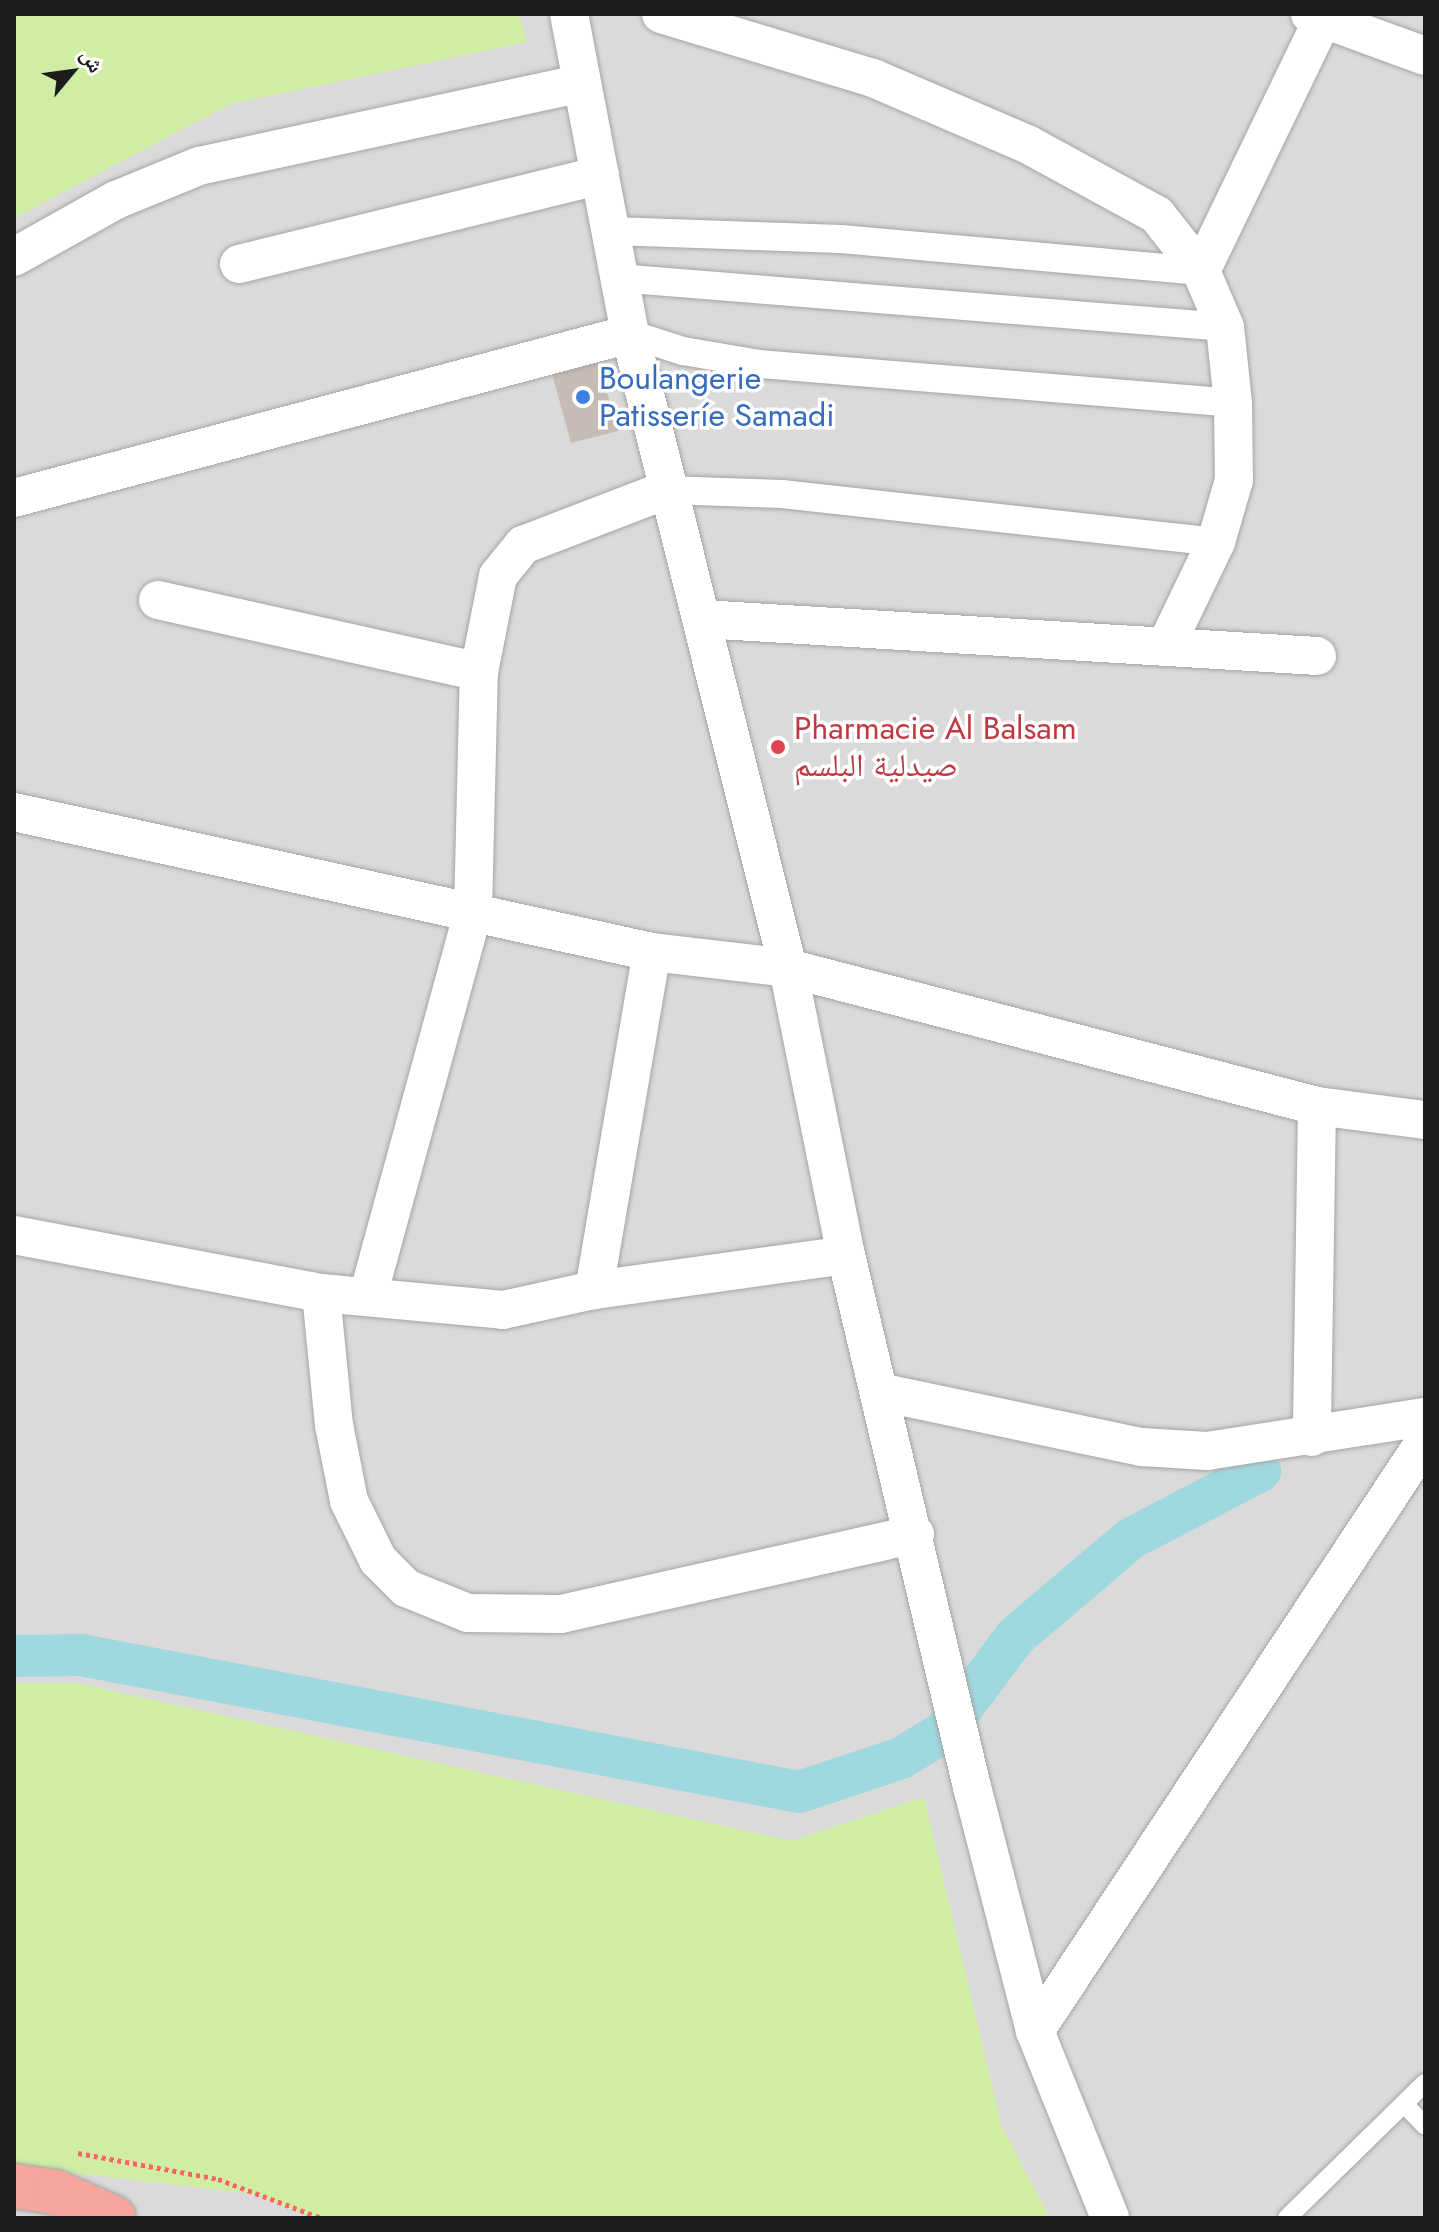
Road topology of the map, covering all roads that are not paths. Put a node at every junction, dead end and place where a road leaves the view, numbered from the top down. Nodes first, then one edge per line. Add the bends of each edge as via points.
1 (569, 14) edge
2 (661, 14) edge
3 (1316, 17) edge
4 (1425, 56) edge
5 (579, 84) junction
6 (600, 175) junction
7 (612, 231) junction
8 (14, 257) edge
9 (239, 264) dead end
10 (1201, 271) junction
11 (618, 278) junction
12 (1225, 327) junction
13 (630, 334) junction
14 (1233, 403) junction
15 (666, 490) junction
16 (14, 498) edge
17 (1216, 542) junction
18 (158, 600) dead end
19 (702, 619) junction
20 (1166, 646) junction
21 (1317, 656) dead end
22 (479, 672) junction
23 (14, 812) edge
24 (473, 912) junction
25 (652, 952) junction
26 (788, 968) junction
27 (1317, 1106) junction
28 (1425, 1120) edge
29 (14, 1235) edge
30 (846, 1255) junction
31 (594, 1290) junction
32 (321, 1293) junction
33 (368, 1296) junction
34 (880, 1392) junction
35 (1425, 1417) edge
36 (1312, 1437) junction
37 (1425, 1441) edge
38 (915, 1534) junction
39 (1035, 2031) junction
40 (1425, 2083) edge
41 (1404, 2104) junction
42 (1425, 2126) edge
43 (14, 2186) edge
44 (114, 2218) edge
45 (1110, 2218) edge
46 (1287, 2218) edge

1 - 5 street
2 - 10 street via 873,78 1027,144 1157,215
3 - 4 street
3 - 10 street
5 - 6 street
5 - 8 street via 199,166 116,200
6 - 7 street
6 - 9 street
7 - 10 street via 841,239
7 - 11 street
10 - 12 street
11 - 12 street
11 - 13 street
12 - 14 street
13 - 14 street via 683,351 760,364
13 - 15 street
13 - 16 street
14 - 17 street via 1234,480
15 - 17 street via 782,494
15 - 19 street
15 - 22 street via 514,553 498,576
17 - 20 street
18 - 22 street
19 - 20 street
19 - 26 street
20 - 21 street
22 - 24 street
23 - 24 street
24 - 25 street
24 - 33 street
25 - 26 street
25 - 31 street
26 - 27 street
26 - 30 street
27 - 28 street
27 - 36 street
29 - 32 street
30 - 31 street
30 - 34 street
31 - 33 street via 503,1310
32 - 33 street
32 - 38 street via 349,1501 378,1560 406,1588 468,1613 561,1614
34 - 36 street via 1142,1447 1207,1451
34 - 38 street
35 - 36 street
37 - 39 street
38 - 39 street via 942,1663
39 - 45 street
40 - 41 lane
41 - 42 lane
41 - 46 lane
43 - 44 highway via 55,2192

